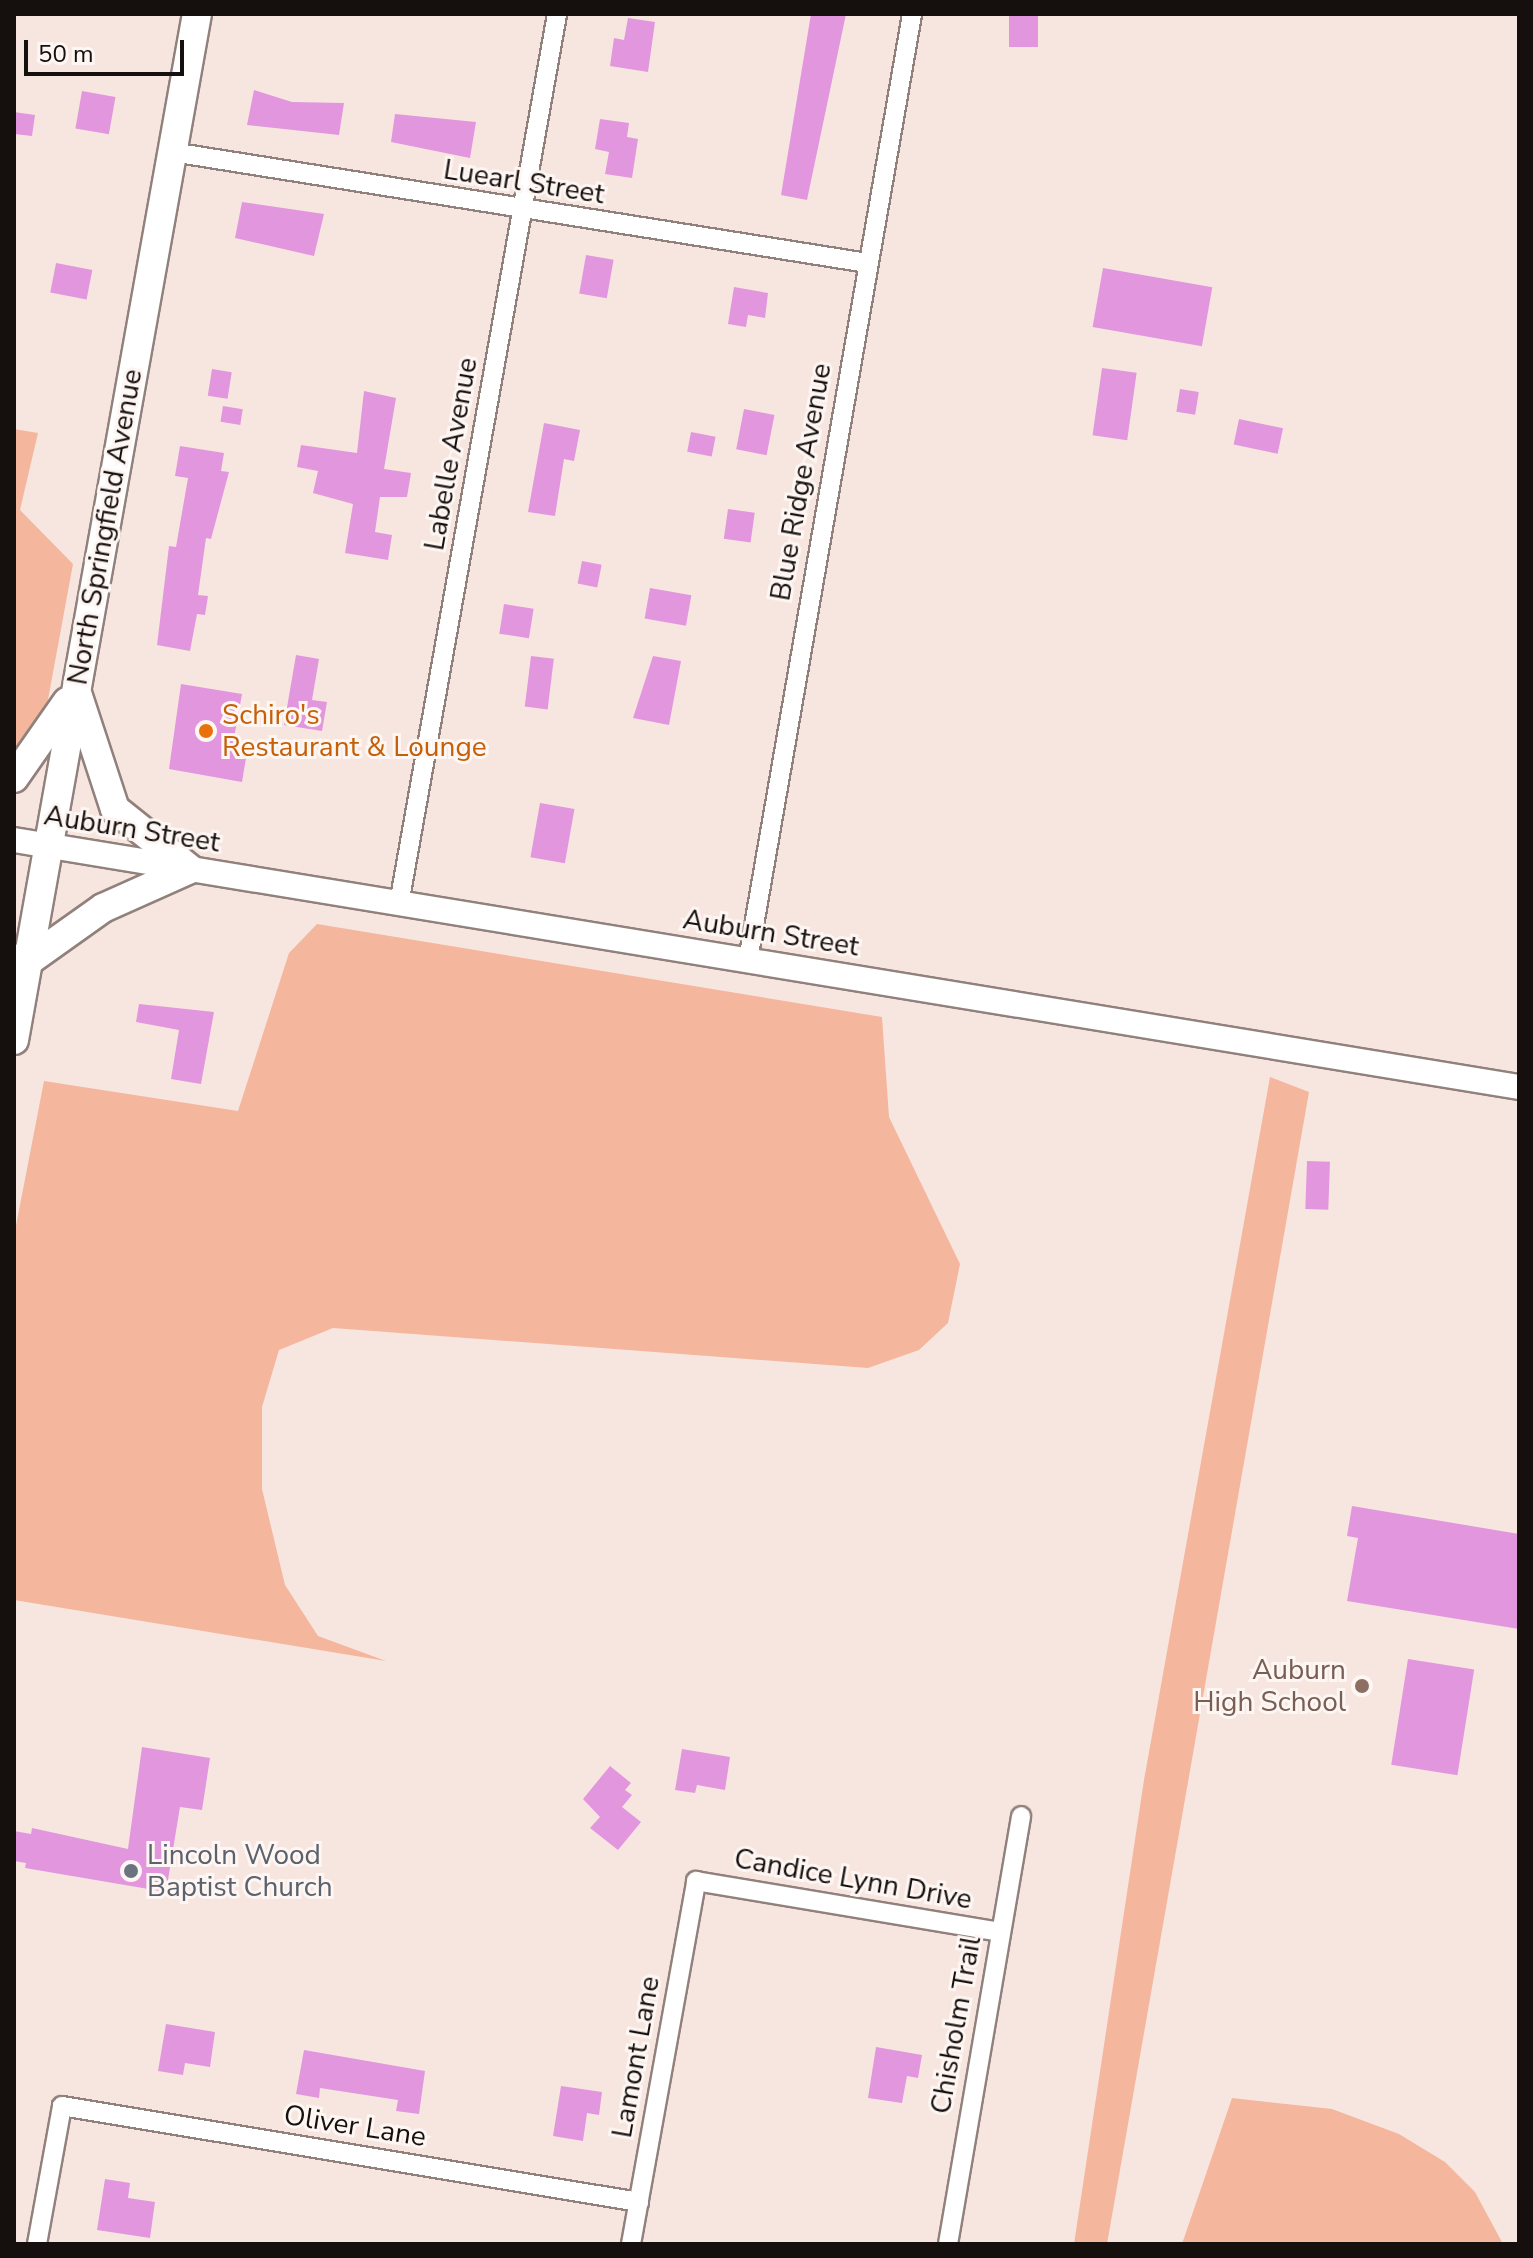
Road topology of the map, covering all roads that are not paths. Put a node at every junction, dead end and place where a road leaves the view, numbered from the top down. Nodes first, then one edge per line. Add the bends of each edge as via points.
1 (197, 14) edge
2 (557, 14) edge
3 (912, 14) edge
4 (172, 152) junction
5 (523, 210) junction
6 (867, 263) junction
7 (76, 688) junction
8 (14, 778) edge
9 (14, 840) edge
10 (46, 845) junction
11 (190, 869) junction
12 (399, 904) junction
13 (20, 953) edge
14 (748, 960) junction
15 (14, 1040) edge
16 (1519, 1087) edge
17 (1021, 1816) dead end
18 (696, 1881) joint
19 (1000, 1932) junction
20 (639, 2202) junction
21 (37, 2244) edge
22 (631, 2244) edge
23 (948, 2244) edge

1 - 4 main road, North Springfield Avenue
2 - 5 street, Labelle Avenue
3 - 6 street, Blue Ridge Avenue
4 - 5 street, Luearl Street
4 - 7 main road, North Springfield Avenue
5 - 6 street, Luearl Street
5 - 12 street, Labelle Avenue
6 - 14 street, Blue Ridge Avenue
7 - 8 main road
7 - 10 main road, North Springfield Avenue
7 - 11 main road via 115,809
9 - 10 main road, Auburn Street
10 - 11 main road, Auburn Street
10 - 13 main road, North Springfield Avenue
11 - 12 main road, Auburn Street
11 - 13 main road
12 - 14 main road, Auburn Street
13 - 15 main road, North Springfield Avenue
14 - 16 main road, Auburn Street
17 - 19 street, Chisholm Trail
18 - 19 street, Candice Lynn Drive
18 - 20 street, Lamont Lane
19 - 23 street, Chisholm Trail
20 - 21 street, Oliver Lane via 62,2106
20 - 22 street, Lamont Lane

